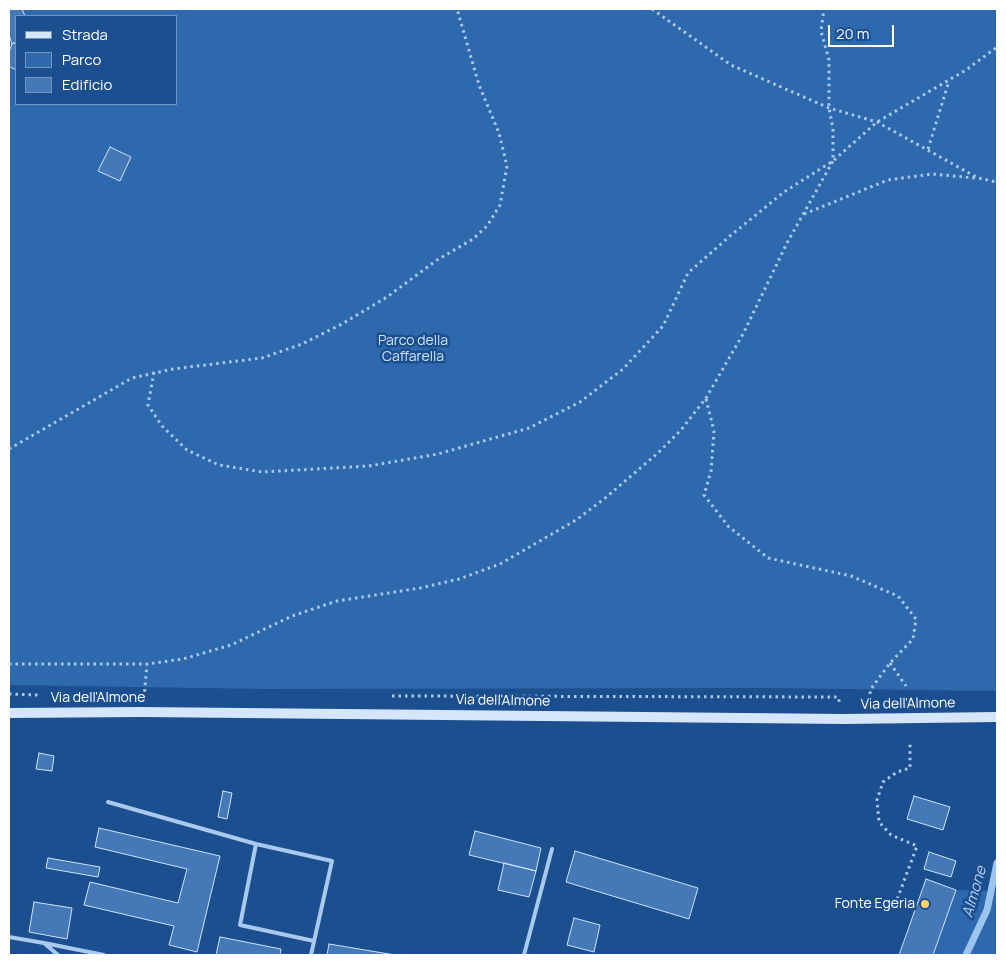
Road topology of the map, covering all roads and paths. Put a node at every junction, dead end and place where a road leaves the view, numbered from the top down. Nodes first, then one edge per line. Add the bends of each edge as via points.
1 (457, 9) edge
2 (652, 9) edge
3 (824, 9) edge
4 (997, 47) edge
5 (949, 81) junction
6 (829, 108) junction
7 (878, 122) junction
8 (928, 149) junction
9 (833, 160) junction
10 (978, 178) junction
11 (997, 182) edge
12 (804, 214) junction
13 (154, 372) junction
14 (706, 398) junction
15 (9, 450) edge
16 (890, 663) junction
17 (9, 664) edge
18 (148, 664) junction
19 (906, 686) dead end
20 (9, 694) edge
21 (47, 695) dead end
22 (134, 696) dead end
23 (144, 696) junction
24 (154, 696) dead end
25 (382, 696) dead end
26 (838, 697) dead end
27 (142, 712) junction
28 (9, 713) edge
29 (992, 717) edge
30 (871, 718) junction
31 (910, 744) dead end
32 (108, 802) dead end
33 (256, 844) junction
34 (552, 849) dead end
35 (895, 905) dead end
36 (9, 937) edge
37 (314, 941) junction
38 (44, 943) junction
39 (58, 955) edge
40 (104, 955) edge
41 (311, 955) edge
42 (524, 955) edge

1 - 13 path via 479,85 499,132 507,166 500,205 487,226 387,297 302,344 262,358
2 - 6 path via 731,65
3 - 6 path via 821,31 829,60
4 - 5 path
5 - 7 path
5 - 8 path
6 - 7 path
6 - 9 path
7 - 8 path
7 - 9 path
8 - 10 path
9 - 12 path
9 - 13 path via 784,192 688,273 663,326 623,369 580,402 529,428 438,454 369,466 262,472 219,465 187,450 162,426 148,405
10 - 11 path
10 - 12 path via 932,174 888,180
12 - 14 path via 743,334
13 - 15 path via 132,378
14 - 16 path via 714,431 711,471 704,495 728,526 768,558 850,576 898,596 916,619 913,639
14 - 18 path via 658,453 604,499 576,520 500,564 459,579 420,588 337,601 292,616 231,645 183,659
16 - 19 path
16 - 30 path via 870,691
17 - 18 path
18 - 23 path
20 - 21 path
22 - 23 path
23 - 24 path
23 - 27 path
25 - 26 path
27 - 28 main road, Via dell'Almone
27 - 30 main road, Via dell'Almone
29 - 30 main road, Via dell'Almone
31 - 35 path via 910,768 883,782 877,800 879,822 891,835 917,846
32 - 33 lane
33 - 37 lane via 240,925
33 - 37 lane via 332,861
34 - 42 lane
36 - 38 lane
37 - 41 lane
38 - 39 lane
38 - 40 lane

